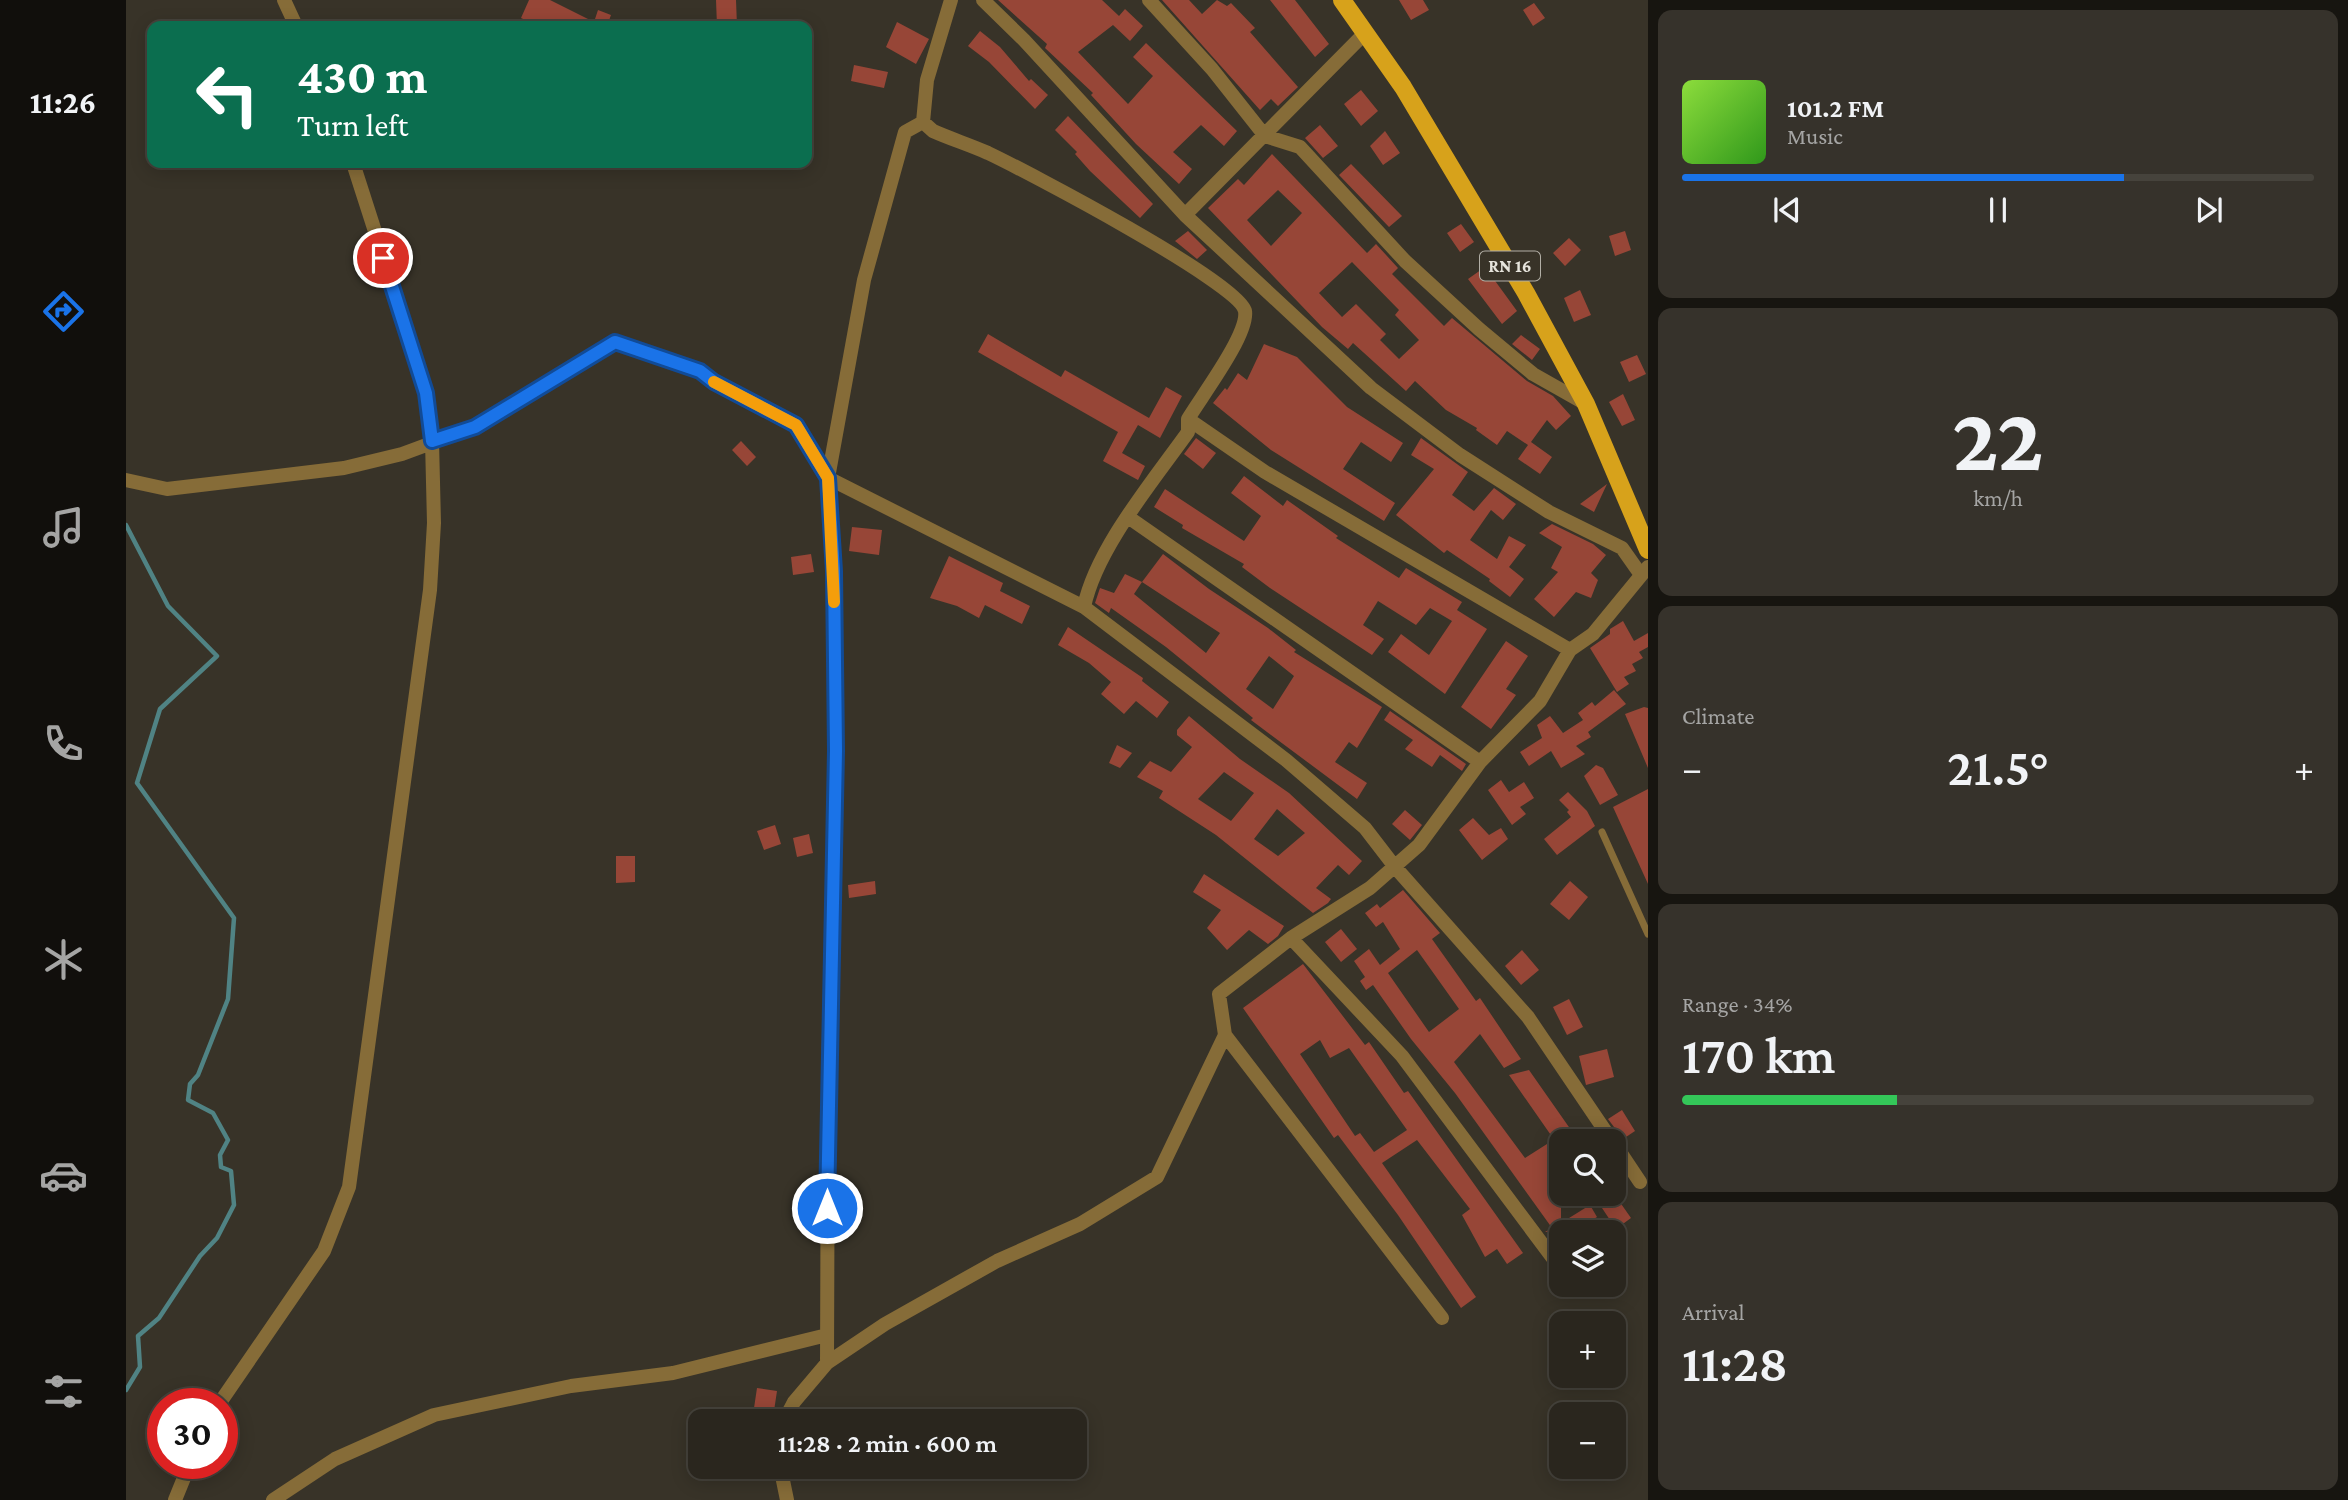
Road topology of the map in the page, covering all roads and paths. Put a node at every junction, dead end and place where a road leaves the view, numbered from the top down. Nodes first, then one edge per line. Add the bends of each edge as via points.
1 (284, 0) edge
2 (951, 0) edge
3 (983, 0) edge
4 (1149, 0) edge
5 (1342, 0) edge
6 (294, 21) edge
7 (1366, 32) junction
8 (923, 122) junction
9 (1265, 136) junction
10 (355, 168) edge
11 (1185, 215) junction
12 (1586, 404) junction
13 (1188, 419) junction
14 (432, 441) junction
15 (828, 478) junction
16 (126, 480) edge
17 (1128, 517) junction
18 (1648, 550) edge
19 (1645, 571) edge
20 (1084, 607) junction
21 (1570, 650) junction
22 (1480, 762) junction
23 (1602, 832) dead end
24 (1395, 867) junction
25 (1648, 934) edge
26 (1291, 938) junction
27 (1225, 1035) junction
28 (1604, 1129) edge
29 (1626, 1161) edge
30 (1640, 1182) dead end
31 (1549, 1253) edge
32 (1442, 1318) dead end
33 (827, 1335) junction
34 (827, 1363) junction
35 (230, 1388) edge
36 (791, 1409) edge
37 (184, 1479) edge
38 (783, 1479) edge
39 (175, 1500) edge
40 (273, 1500) edge
41 (787, 1500) edge

1 - 6 street
2 - 8 street via 927,80
3 - 11 street
4 - 9 street
5 - 7 main road, RN 16
7 - 9 street
7 - 12 main road, RN 16 via 1404,87 1513,271
8 - 13 street via 933,131 1041,180 1236,296 1245,308 1245,319
8 - 15 street via 905,132 864,280
9 - 11 street
9 - 12 street via 1300,147 1405,261 1479,329 1533,374
10 - 14 street via 426,393
11 - 19 street via 1371,388 1460,455 1549,512 1622,548
12 - 18 main road, RN 16
13 - 17 street via 1188,432
13 - 21 street via 1265,472
14 - 15 street via 475,427 615,342 700,371 796,425
14 - 16 street via 402,454 344,468 167,489
14 - 35 street via 430,590 349,1186 324,1251
15 - 20 street
15 - 33 street via 834,559 836,754
17 - 20 street via 1090,584
17 - 22 street
19 - 21 street via 1593,634
20 - 24 street via 1286,760 1365,828
21 - 22 street via 1540,701
22 - 24 street via 1419,845
23 - 25 lane
24 - 26 street
24 - 28 street via 1528,1017
26 - 27 street via 1219,994
26 - 31 street via 1402,1056
27 - 32 street
27 - 34 street via 1157,1177 1080,1224 997,1261 885,1324
29 - 30 street
33 - 34 street
33 - 40 street via 673,1373 571,1386 434,1415 335,1459
34 - 36 street
37 - 39 street
38 - 41 street

